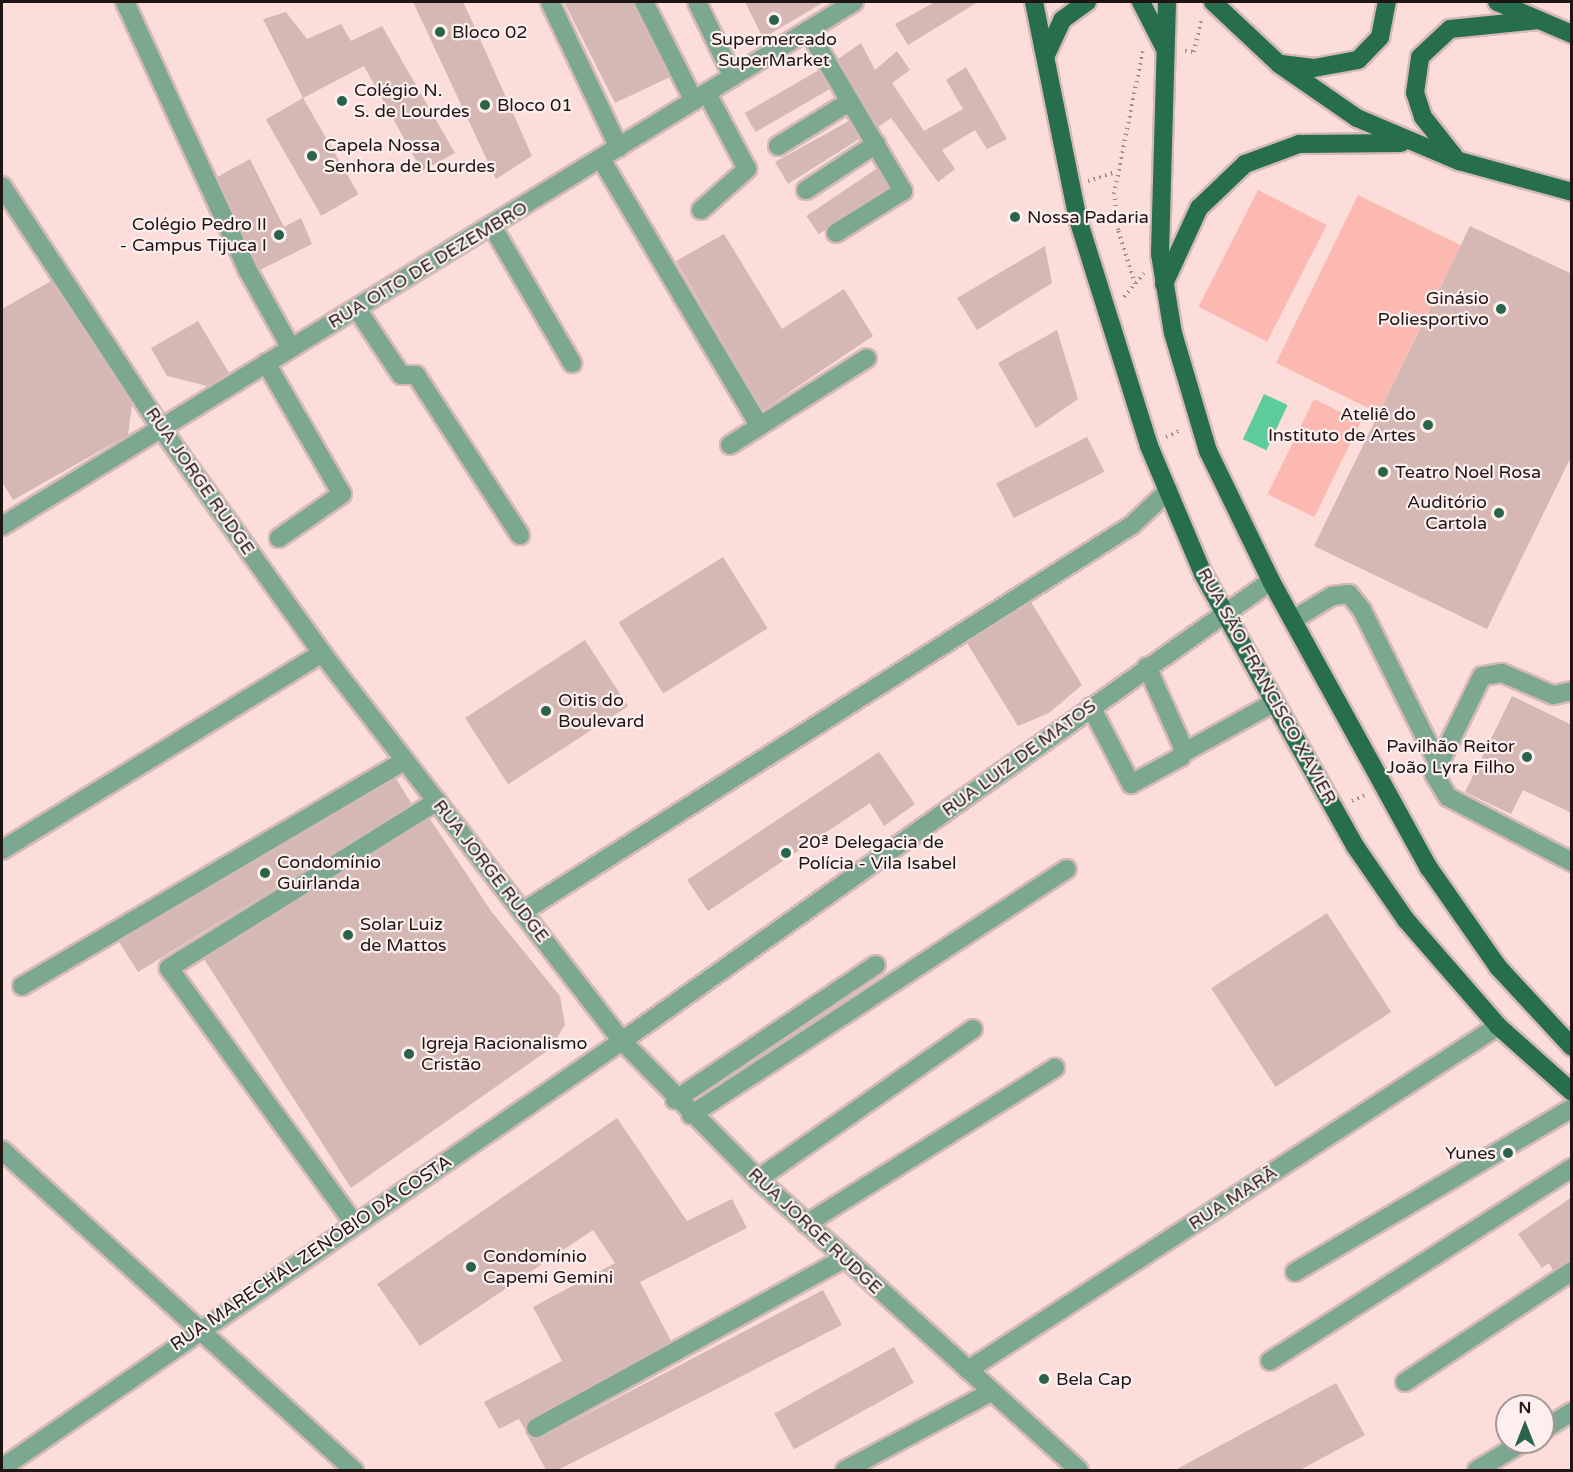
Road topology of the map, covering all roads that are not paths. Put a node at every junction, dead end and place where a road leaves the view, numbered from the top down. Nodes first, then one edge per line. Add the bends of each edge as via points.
1 (126, 2) edge
2 (550, 2) edge
3 (644, 2) edge
4 (698, 2) edge
5 (854, 2) edge
6 (1034, 2) edge
7 (1087, 2) edge
8 (1167, 2) edge
9 (1214, 2) edge
10 (1387, 2) edge
11 (1497, 2) edge
12 (1140, 3) edge
13 (1539, 20) junction
14 (808, 30) junction
15 (1572, 34) edge
16 (1173, 51) junction
17 (1046, 55) junction
18 (1279, 64) junction
19 (733, 77) junction
20 (700, 97) junction
21 (849, 102) junction
22 (1410, 143) junction
23 (876, 144) junction
24 (778, 146) dead end
25 (618, 148) junction
26 (601, 159) junction
27 (1459, 161) junction
28 (806, 190) dead end
29 (3, 191) edge
30 (1572, 192) edge
31 (701, 210) dead end
32 (492, 226) junction
33 (836, 233) dead end
34 (1164, 286) junction
35 (357, 309) junction
36 (291, 348) junction
37 (867, 358) dead end
38 (266, 363) junction
39 (572, 363) dead end
40 (759, 425) junction
41 (161, 428) junction
42 (730, 445) dead end
43 (1168, 490) junction
44 (2, 526) edge
45 (520, 535) dead end
46 (279, 538) dead end
47 (1271, 581) junction
48 (1222, 612) junction
49 (1293, 620) junction
50 (322, 653) junction
51 (1146, 667) junction
52 (1572, 691) edge
53 (1275, 702) junction
54 (1091, 707) junction
55 (1184, 753) junction
56 (404, 761) junction
57 (1437, 761) junction
58 (437, 801) junction
59 (2, 850) edge
60 (1572, 862) edge
61 (1067, 869) dead end
62 (524, 911) junction
63 (876, 965) dead end
64 (22, 986) dead end
65 (1498, 1026) junction
66 (973, 1029) dead end
67 (622, 1041) junction
68 (1572, 1047) edge
69 (1055, 1068) dead end
70 (1572, 1092) edge
71 (675, 1100) junction
72 (1572, 1108) edge
73 (691, 1115) junction
74 (2, 1150) edge
75 (1572, 1168) edge
76 (758, 1179) junction
77 (354, 1223) junction
78 (806, 1224) junction
79 (843, 1259) junction
80 (1572, 1271) edge
81 (1295, 1272) dead end
82 (199, 1328) junction
83 (1270, 1361) dead end
84 (968, 1370) junction
85 (1405, 1382) dead end
86 (991, 1392) junction
87 (1572, 1412) edge
88 (1555, 1423) edge
89 (536, 1428) dead end
90 (1503, 1454) edge
91 (2, 1468) edge
92 (354, 1470) edge
93 (845, 1470) edge
94 (1078, 1470) edge
95 (1477, 1470) edge

1 - 36 street via 248,269
2 - 25 street
3 - 20 street
4 - 19 street
5 - 14 street, RUA OITO DE DEZEMBRO
6 - 17 main road, RUA SÃO FRANCISCO XAVIER
7 - 17 main road via 1062,20
8 - 16 main road
9 - 18 main road
10 - 18 main road via 1380,37 1358,60 1314,68
11 - 13 main road
12 - 16 main road
13 - 15 main road
13 - 27 main road via 1450,29 1420,57 1415,93 1423,117
14 - 19 street, RUA OITO DE DEZEMBRO
14 - 21 street
16 - 34 main road via 1160,254
17 - 43 main road, RUA SÃO FRANCISCO XAVIER via 1070,187 1149,446
18 - 22 main road via 1357,118
19 - 20 street, RUA OITO DE DEZEMBRO
20 - 25 street, RUA OITO DE DEZEMBRO
20 - 31 street via 747,169
21 - 23 street
21 - 24 street
22 - 27 main road
22 - 34 main road via 1299,144 1245,164 1199,208
23 - 28 street
23 - 33 street via 903,194
25 - 26 street, RUA OITO DE DEZEMBRO
26 - 32 street, RUA OITO DE DEZEMBRO
26 - 40 street
27 - 30 main road
29 - 41 street, RUA JORGE RUDGE
32 - 35 street, RUA OITO DE DEZEMBRO
32 - 39 street
34 - 47 main road via 1198,422 1232,507
35 - 36 street, RUA OITO DE DEZEMBRO
35 - 45 street via 400,375 416,375
36 - 38 street, RUA OITO DE DEZEMBRO
37 - 40 street
38 - 41 street, RUA OITO DE DEZEMBRO
38 - 46 street via 342,494
40 - 42 street
41 - 44 street, RUA OITO DE DEZEMBRO
41 - 50 street, RUA JORGE RUDGE
43 - 48 main road, RUA SÃO FRANCISCO XAVIER
43 - 62 street via 1132,525
47 - 48 street, RUA LUIZ DE MATOS
47 - 49 main road
48 - 51 street, RUA LUIZ DE MATOS
48 - 53 main road, RUA SÃO FRANCISCO XAVIER
49 - 57 street via 1332,596 1349,594 1362,610
49 - 68 main road via 1429,868 1498,967
50 - 56 street, RUA JORGE RUDGE
50 - 59 street
51 - 54 street, RUA LUIZ DE MATOS
51 - 55 street
52 - 57 street via 1553,695 1502,673 1482,676
53 - 55 street
53 - 65 main road, RUA SÃO FRANCISCO XAVIER via 1335,810 1406,920
54 - 55 street via 1131,784
54 - 67 street, RUA LUIZ DE MATOS
56 - 58 street, RUA JORGE RUDGE
56 - 64 street
57 - 60 street via 1437,784 1448,797
58 - 62 street, RUA JORGE RUDGE
58 - 77 street via 169,968
61 - 73 street
62 - 67 street, RUA JORGE RUDGE
63 - 71 street
65 - 70 main road, RUA SÃO FRANCISCO XAVIER
65 - 84 street, RUA MARÃ
66 - 76 street
67 - 71 street, RUA JORGE RUDGE
67 - 77 street, RUA MARECHAL ZENÓBIO DA COSTA
69 - 78 street
71 - 73 street, RUA JORGE RUDGE
72 - 81 street
73 - 76 street, RUA JORGE RUDGE
74 - 82 street
75 - 83 street
76 - 78 street, RUA JORGE RUDGE
77 - 82 street, RUA MARECHAL ZENÓBIO DA COSTA
78 - 79 street, RUA JORGE RUDGE
79 - 84 street, RUA JORGE RUDGE
79 - 89 street
80 - 85 street
82 - 91 street, RUA MARECHAL ZENÓBIO DA COSTA
82 - 92 street
84 - 86 street, RUA JORGE RUDGE
86 - 93 street
86 - 94 street, RUA JORGE RUDGE
87 - 88 street
90 - 95 street

